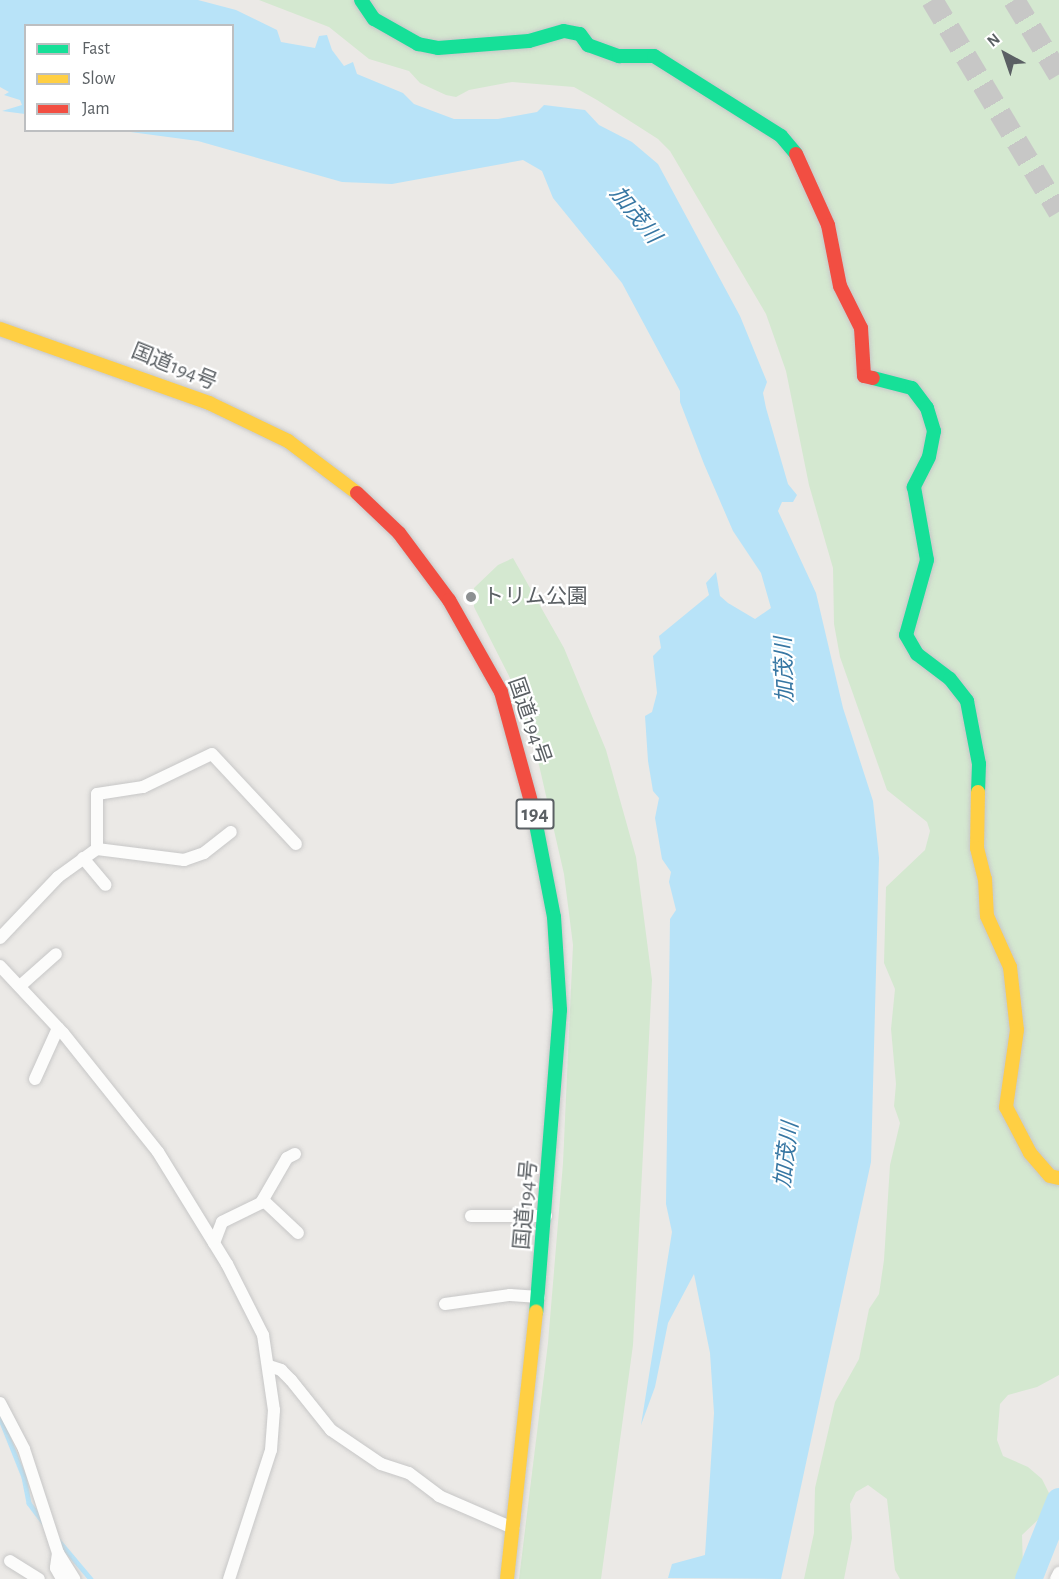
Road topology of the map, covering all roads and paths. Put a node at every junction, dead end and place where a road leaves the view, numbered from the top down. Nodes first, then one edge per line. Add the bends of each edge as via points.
1 (361, 0) edge
2 (0, 329) edge
3 (231, 832) dead end
4 (297, 844) dead end
5 (96, 849) junction
6 (83, 858) junction
7 (106, 885) dead end
8 (0, 938) edge
9 (56, 954) dead end
10 (0, 966) edge
11 (20, 986) junction
12 (58, 1028) junction
13 (34, 1079) dead end
14 (294, 1154) dead end
15 (1059, 1178) edge
16 (264, 1200) junction
17 (471, 1216) dead end
18 (546, 1216) junction
19 (297, 1233) dead end
20 (214, 1243) junction
21 (539, 1297) junction
22 (445, 1304) dead end
23 (269, 1366) junction
24 (0, 1403) edge
25 (4, 1418) edge
26 (513, 1528) junction
27 (58, 1553) junction
28 (10, 1561) dead end
29 (1059, 1573) edge
30 (39, 1579) edge
31 (62, 1579) edge
32 (74, 1579) edge
33 (229, 1579) edge
34 (507, 1579) edge
35 (1056, 1579) edge

1 - 15 main road via 380,24 418,44 438,48 520,42 564,31 580,34 588,45 619,56 654,56 733,103 781,136 794,150 828,225 840,286 861,328 864,376 912,388 927,408 934,431 929,458 914,487 927,560 906,635 917,654 950,679 969,709 980,764 977,848 985,879 987,916 1010,967 1017,1030 1006,1107 1029,1153 1050,1176
2 - 18 main road, 国道194号 / 194 via 132,373 288,441 347,483 399,533 460,616 501,692 525,770 549,878 560,1010
3 - 5 street via 204,853 184,860
4 - 5 street via 212,754 143,787 97,794
5 - 6 street
6 - 7 street
6 - 8 street
9 - 11 street
10 - 11 street
11 - 12 street
12 - 13 street
12 - 20 street via 158,1152
14 - 16 street via 287,1158
16 - 19 street
16 - 20 street via 248,1213 222,1222
17 - 18 street
18 - 21 main road, 国道194号 / 194
20 - 23 street via 254,1312
21 - 22 street via 510,1294
21 - 26 main road, 国道194号 / 194
23 - 26 street via 281,1370 291,1380 331,1430 381,1464 409,1473 439,1496
23 - 33 street via 274,1410 271,1450
24 - 25 street
25 - 27 street via 24,1449
26 - 34 main road, 国道194号 / 194
27 - 31 street via 56,1568
27 - 32 street
28 - 30 street
29 - 35 street

